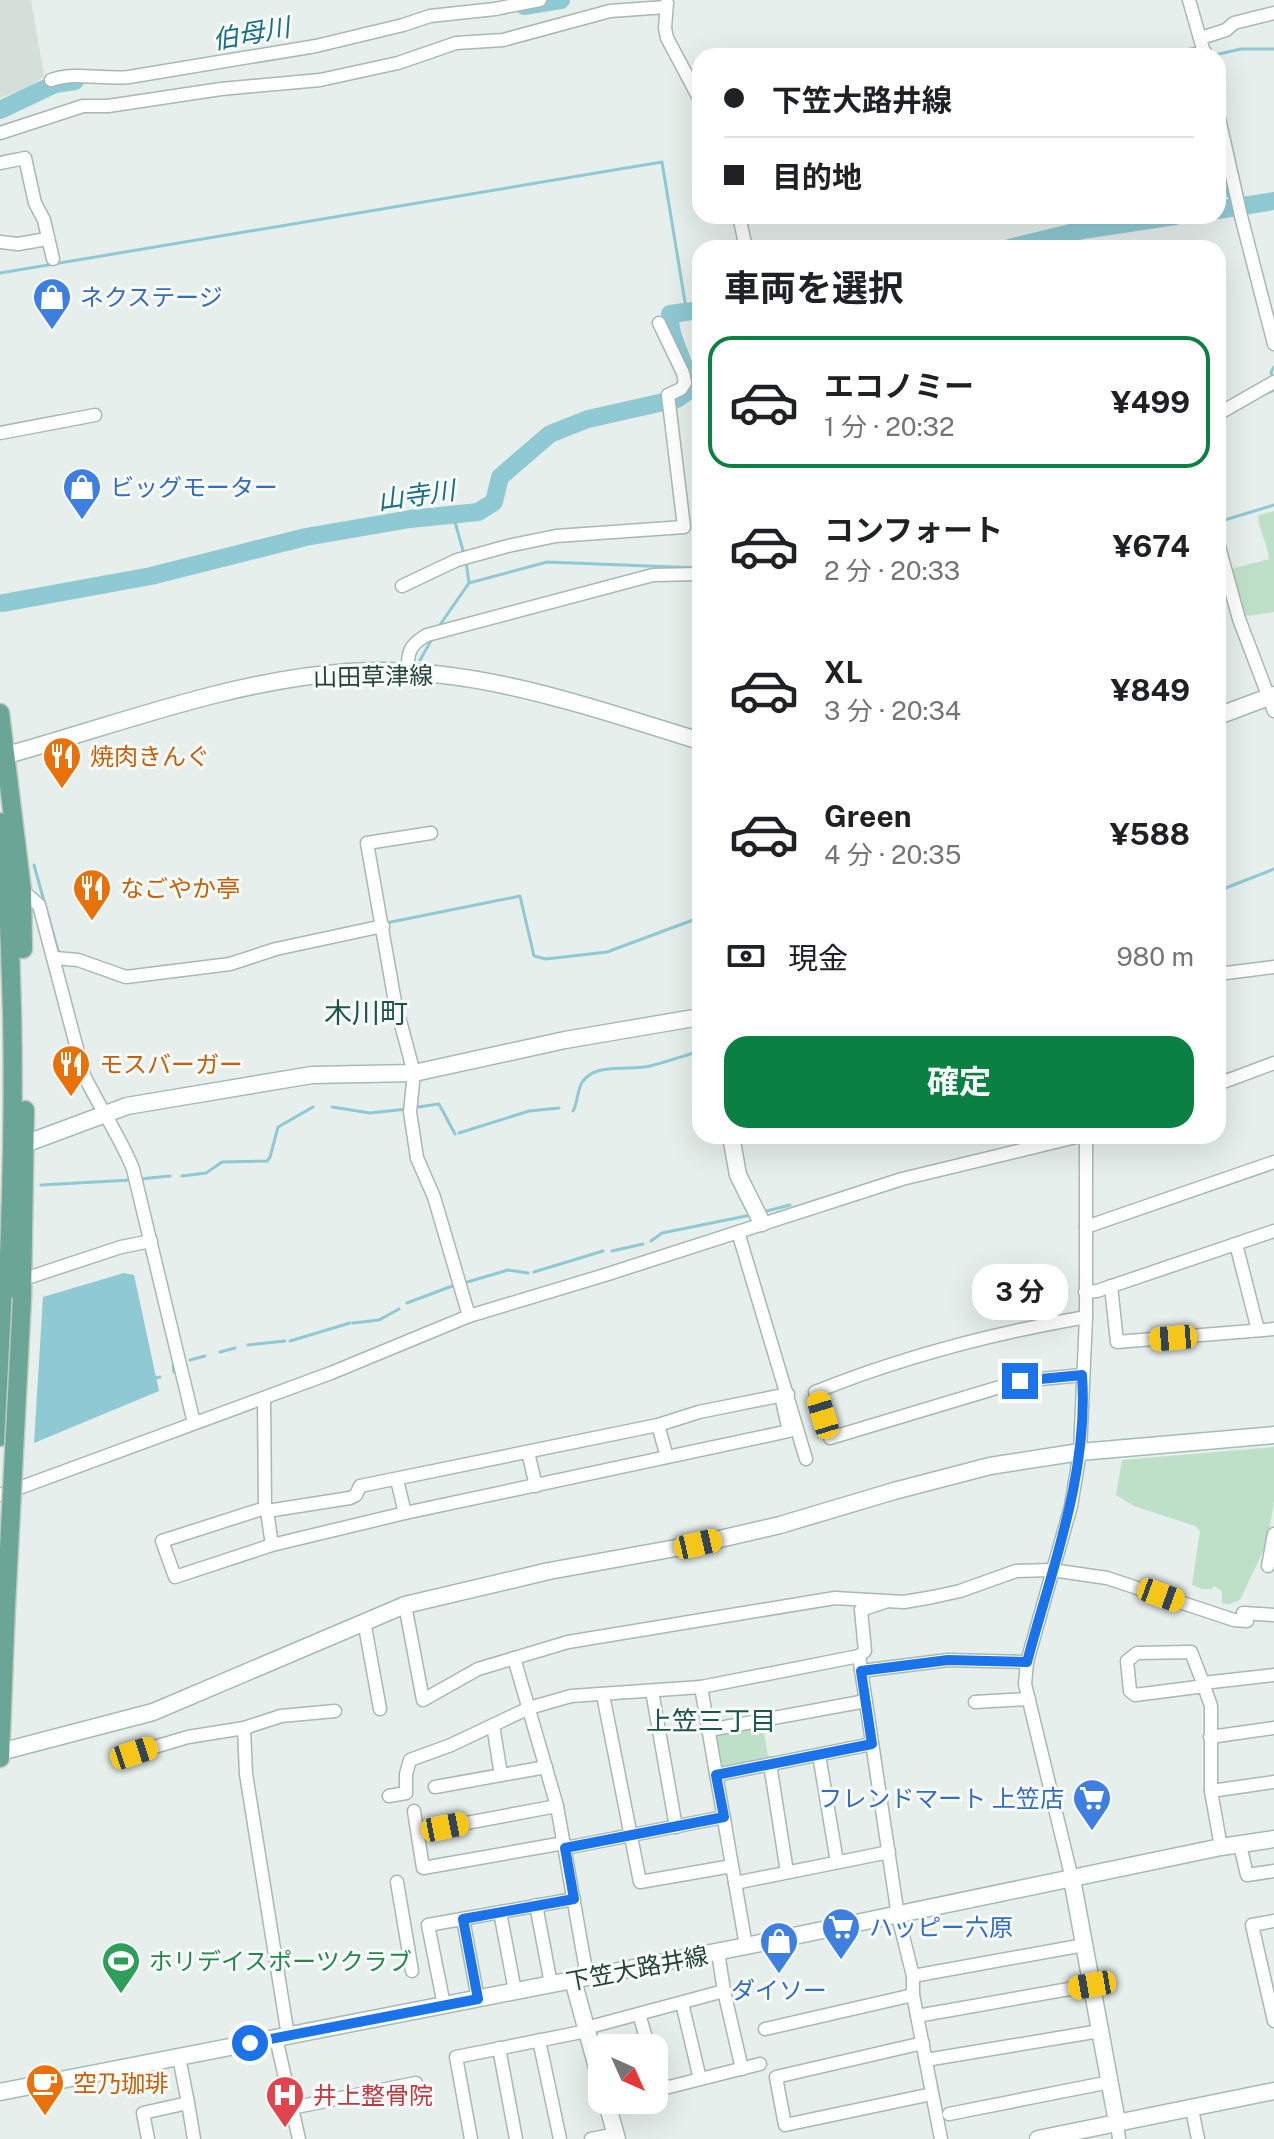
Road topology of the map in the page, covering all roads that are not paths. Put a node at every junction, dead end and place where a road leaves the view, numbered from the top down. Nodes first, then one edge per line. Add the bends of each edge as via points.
1 (540, 0) edge
2 (1189, 0) edge
3 (667, 4) edge
4 (1274, 13) edge
5 (1201, 38) junction
6 (1204, 48) edge
7 (51, 80) dead end
8 (692, 85) edge
9 (0, 133) edge
10 (1226, 149) edge
11 (0, 163) edge
12 (47, 239) junction
13 (0, 242) edge
14 (53, 259) dead end
15 (659, 323) dead end
16 (1274, 344) edge
17 (1274, 382) edge
18 (1226, 409) edge
19 (95, 415) dead end
20 (0, 433) edge
21 (1226, 572) edge
22 (692, 574) edge
23 (402, 586) dead end
24 (407, 672) junction
25 (1272, 701) edge
26 (0, 713) edge
27 (1226, 714) edge
28 (692, 739) edge
29 (3, 756) edge
30 (0, 822) edge
31 (431, 833) dead end
32 (22, 890) junction
33 (383, 926) junction
34 (55, 958) junction
35 (1274, 967) edge
36 (1226, 973) edge
37 (692, 1018) edge
38 (1274, 1063) edge
39 (414, 1073) junction
40 (1226, 1081) edge
41 (105, 1113) junction
42 (732, 1144) edge
43 (1048, 1144) edge
44 (1083, 1144) edge
45 (13, 1148) edge
46 (1274, 1162) edge
47 (762, 1223) junction
48 (1086, 1227) junction
49 (1274, 1231) edge
50 (738, 1232) junction
51 (151, 1241) junction
52 (1236, 1244) junction
53 (1111, 1286) junction
54 (12, 1288) edge
55 (1085, 1292) junction
56 (469, 1316) junction
57 (1086, 1317) junction
58 (1274, 1329) edge
59 (1258, 1330) junction
60 (1082, 1375) junction
61 (785, 1395) junction
62 (264, 1398) junction
63 (194, 1423) junction
64 (658, 1425) junction
65 (1274, 1435) edge
66 (0, 1437) edge
67 (1080, 1448) junction
68 (528, 1452) junction
69 (667, 1457) junction
70 (806, 1459) dead end
71 (397, 1480) junction
72 (536, 1486) junction
73 (0, 1495) edge
74 (266, 1510) junction
75 (405, 1513) junction
76 (1274, 1534) edge
77 (272, 1545) junction
78 (1268, 1566) edge
79 (1052, 1570) junction
80 (895, 1600) junction
81 (405, 1605) junction
82 (1274, 1615) edge
83 (364, 1621) junction
84 (859, 1656) junction
85 (514, 1658) junction
86 (1027, 1662) junction
87 (861, 1671) junction
88 (1274, 1675) edge
89 (1204, 1684) junction
90 (701, 1687) junction
91 (652, 1691) junction
92 (603, 1695) junction
93 (1029, 1699) junction
94 (866, 1701) junction
95 (975, 1702) dead end
96 (529, 1708) junction
97 (380, 1709) dead end
98 (335, 1711) dead end
99 (493, 1725) junction
100 (244, 1728) junction
101 (1274, 1728) edge
102 (709, 1730) junction
103 (1210, 1737) junction
104 (872, 1744) junction
105 (0, 1752) edge
106 (134, 1753) dead end
107 (819, 1755) junction
108 (0, 1758) edge
109 (770, 1764) junction
110 (546, 1767) junction
111 (501, 1775) junction
112 (716, 1775) junction
113 (1274, 1782) edge
114 (435, 1787) dead end
115 (1211, 1791) junction
116 (389, 1796) dead end
117 (557, 1806) junction
118 (414, 1811) dead end
119 (724, 1817) junction
120 (676, 1827) junction
121 (418, 1832) junction
122 (631, 1836) junction
123 (1274, 1839) edge
124 (1240, 1845) junction
125 (564, 1846) junction
126 (1221, 1847) junction
127 (889, 1852) junction
128 (837, 1862) junction
129 (732, 1866) junction
130 (1274, 1871) edge
131 (787, 1872) junction
132 (1072, 1879) junction
133 (397, 1882) dead end
134 (735, 1883) junction
135 (574, 1899) junction
136 (536, 1905) junction
137 (500, 1912) junction
138 (898, 1916) junction
139 (463, 1919) junction
140 (1274, 1921) edge
141 (431, 1943) junction
142 (1084, 1945) junction
143 (746, 1946) junction
144 (407, 1949) junction
145 (718, 1952) junction
146 (1268, 1963) edge
147 (412, 1971) dead end
148 (913, 1976) junction
149 (580, 1978) junction
150 (551, 1984) junction
151 (1092, 1985) junction
152 (515, 1991) junction
153 (724, 1991) junction
154 (913, 1995) junction
155 (478, 1999) junction
156 (682, 2003) junction
157 (444, 2005) junction
158 (1272, 2006) edge
159 (639, 2014) junction
160 (917, 2016) junction
161 (1274, 2021) edge
162 (765, 2029) dead end
163 (587, 2030) junction
164 (1100, 2031) junction
165 (588, 2034) edge
166 (645, 2034) edge
167 (282, 2037) junction
168 (539, 2040) junction
169 (923, 2043) junction
170 (499, 2048) junction
171 (179, 2057) junction
172 (926, 2060) junction
173 (760, 2064) dead end
174 (742, 2069) junction
175 (700, 2079) junction
176 (1110, 2082) junction
177 (416, 2083) dead end
178 (668, 2087) edge
179 (1274, 2091) edge
180 (0, 2092) edge
181 (932, 2094) junction
182 (188, 2103) junction
183 (291, 2108) junction
184 (1192, 2109) junction
185 (610, 2114) edge
186 (949, 2114) dead end
187 (1117, 2122) junction
188 (616, 2137) edge
189 (148, 2139) edge
190 (194, 2139) edge
191 (299, 2139) edge
192 (471, 2139) edge
193 (516, 2139) edge
194 (560, 2139) edge
195 (591, 2139) edge
196 (941, 2139) edge
197 (1038, 2139) edge
198 (1119, 2139) edge
199 (1198, 2139) edge

1 - 7 street via 430,16 316,46 129,77 76,75
2 - 5 street
3 - 8 street via 667,38
3 - 9 street via 610,11 503,40 456,43 398,63 320,80 83,106
4 - 5 street
5 - 6 street
10 - 16 street
11 - 12 street via 25,158
12 - 13 street
12 - 14 street
15 - 23 street via 685,383 668,395 684,527 556,536 508,546 457,560
17 - 18 street
19 - 20 street
21 - 25 street
22 - 24 street via 653,575 427,635 412,643
24 - 28 street, 山田草津線 via 536,691
24 - 29 street, 山田草津線 via 350,672 255,686
25 - 27 street
26 - 29 main road
29 - 32 main road
30 - 45 main road via 9,904
31 - 33 street via 367,843
32 - 34 street via 39,905
32 - 45 main road
33 - 34 street via 230,964 126,977 78,960
33 - 39 street
34 - 41 street via 81,1066
35 - 36 street
37 - 39 street
38 - 40 street
39 - 41 street via 312,1075
39 - 56 street via 410,1112 417,1158
41 - 45 street
41 - 51 street via 133,1169
42 - 47 street via 738,1175
43 - 47 street via 941,1168
44 - 48 street
45 - 54 main road
46 - 48 street
47 - 50 street
48 - 55 street
49 - 52 street
50 - 56 street
50 - 61 street
51 - 54 street
51 - 63 street
52 - 53 street
52 - 59 street
53 - 55 street
53 - 59 street via 1117,1342
54 - 66 main road
54 - 105 main road, bridge
55 - 57 street
56 - 62 street
57 - 60 street
57 - 60 street via 1024,1327 815,1392 830,1438 1020,1381
58 - 59 street
60 - 67 street
61 - 64 street
61 - 69 street via 789,1431
61 - 70 street
62 - 63 street
62 - 74 street
63 - 73 street
64 - 68 street
64 - 69 street
65 - 67 street
67 - 79 street via 1071,1506
67 - 81 street via 990,1466 739,1534
68 - 71 street
68 - 72 street
69 - 72 street
71 - 74 street via 360,1486 350,1498
71 - 75 street
72 - 75 street
74 - 77 street
74 - 77 street via 162,1541 175,1577
75 - 77 street
76 - 78 street
79 - 80 street via 1016,1571 960,1591
79 - 82 street via 1107,1578 1234,1620
79 - 86 street
80 - 84 street via 861,1610 865,1651
80 - 85 street via 835,1598 568,1642
81 - 83 street
81 - 85 street via 423,1700 478,1669
83 - 97 street
83 - 105 street via 153,1712
84 - 87 street
84 - 90 street
85 - 96 street
86 - 87 street via 948,1660
86 - 93 street
87 - 94 street
88 - 89 street
89 - 89 street via 1191,1652 1137,1653 1127,1661 1135,1695
89 - 103 street via 1211,1706
90 - 91 street
90 - 102 street
91 - 92 street
91 - 120 street
92 - 96 street via 571,1696
92 - 122 street
93 - 95 street
93 - 132 street
94 - 102 street
94 - 104 street
96 - 99 street
96 - 110 street
98 - 100 street via 281,1716
99 - 111 street
99 - 116 street via 410,1760 406,1793
100 - 106 street
100 - 167 street
101 - 103 street
102 - 112 street
103 - 115 street
104 - 107 street
104 - 127 street
105 - 108 main road
107 - 109 street
107 - 128 street
109 - 112 street
109 - 131 street
110 - 111 street
110 - 117 street
111 - 114 street
112 - 119 street
113 - 115 street
115 - 126 street
117 - 121 street
117 - 125 street
118 - 121 street
119 - 120 street
119 - 129 street
120 - 122 street
121 - 125 street via 423,1868
122 - 125 street
122 - 129 street via 640,1882
123 - 124 street, 下笠大路井線
124 - 126 street, 下笠大路井線
124 - 130 street via 1247,1875
125 - 135 street
126 - 132 street, 下笠大路井線
127 - 128 street
127 - 138 street
128 - 131 street
129 - 134 street
131 - 134 street
132 - 138 street, 下笠大路井線
132 - 142 street
133 - 144 street
134 - 143 street
135 - 136 street
135 - 149 street
136 - 137 street
136 - 150 street
137 - 139 street
137 - 152 street
138 - 143 street, 下笠大路井線
138 - 148 street
139 - 141 street via 428,1925
139 - 155 street
140 - 146 street via 1252,1925
141 - 144 street
141 - 157 street
142 - 148 street
142 - 151 street
143 - 145 street, 下笠大路井線
144 - 147 street
145 - 149 street, 下笠大路井線
145 - 153 street
146 - 158 street
148 - 154 street
149 - 150 street, 下笠大路井線
149 - 163 street
150 - 152 street, 下笠大路井線
151 - 160 street
151 - 164 street
152 - 155 street, 下笠大路井線
153 - 156 street
153 - 174 street
154 - 160 street
154 - 162 street
155 - 157 street, 下笠大路井線
156 - 159 street
156 - 175 street
157 - 167 street, 下笠大路井線
158 - 161 street
159 - 163 street
159 - 166 street
160 - 169 street
163 - 165 street
163 - 168 street
164 - 172 street
164 - 176 street
167 - 171 street, 下笠大路井線
167 - 183 street
168 - 170 street
168 - 194 street
169 - 172 street
169 - 181 street via 776,2077 785,2125
170 - 192 street via 456,2057
170 - 193 street
171 - 180 street, 下笠大路井線
171 - 182 street
172 - 181 street
173 - 174 street
174 - 175 street
175 - 178 street
176 - 186 street
176 - 187 street
177 - 183 street
179 - 184 street
181 - 196 street
182 - 189 street via 143,2113
182 - 190 street
183 - 191 street
184 - 187 street
184 - 199 street
185 - 188 street
187 - 197 street
187 - 198 street
188 - 195 street

